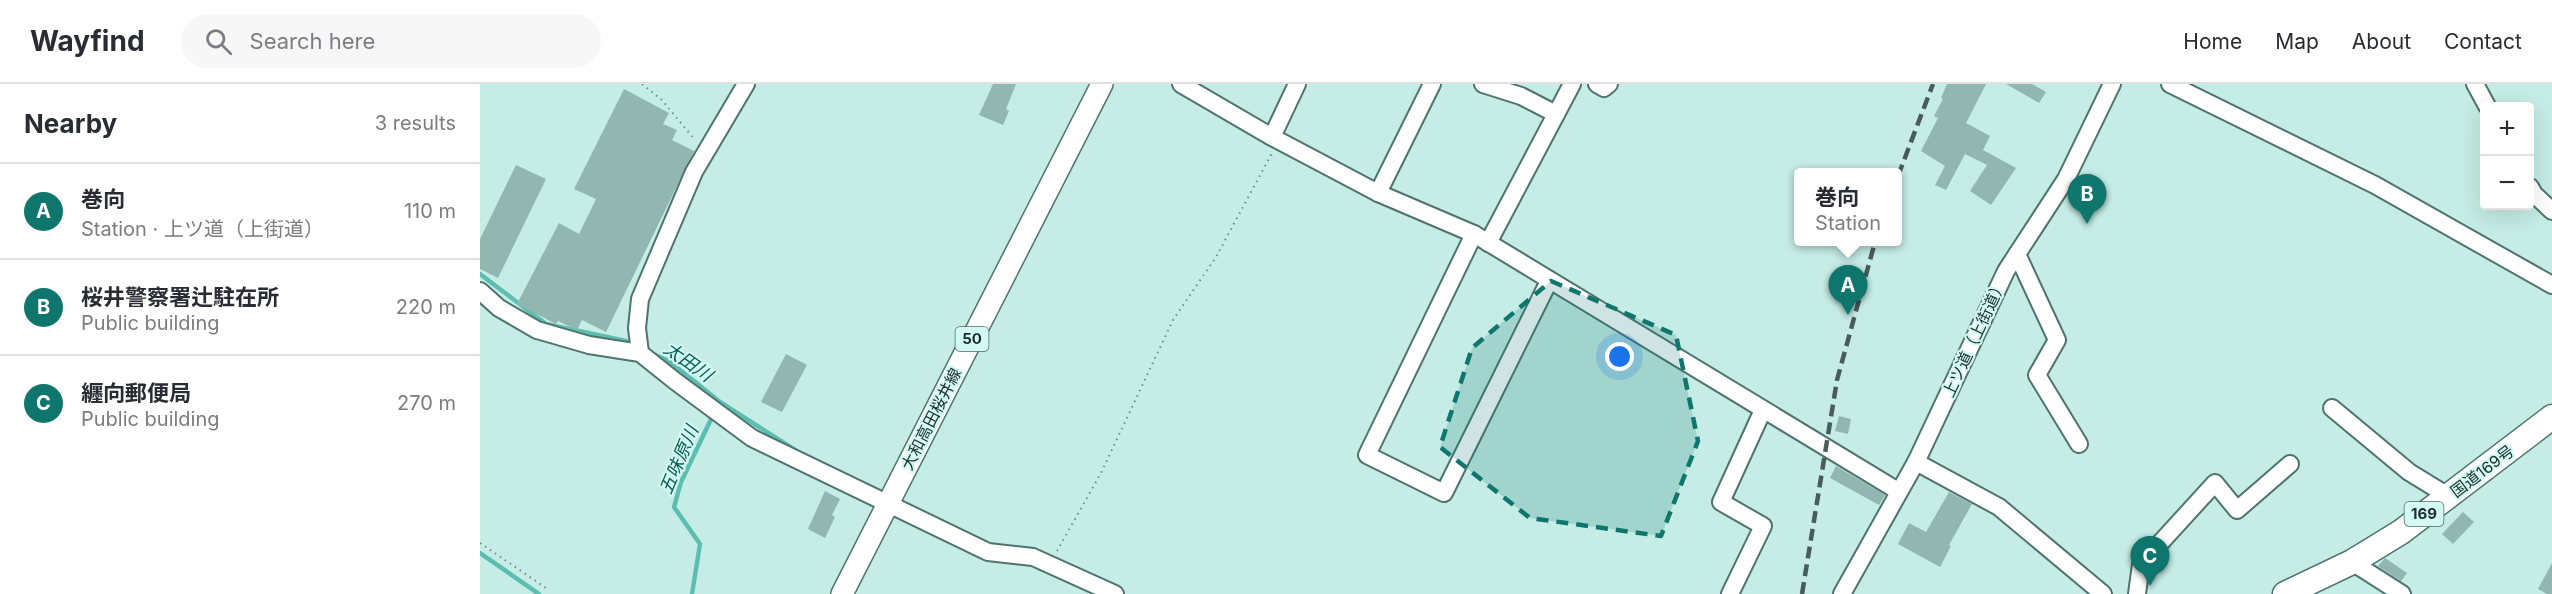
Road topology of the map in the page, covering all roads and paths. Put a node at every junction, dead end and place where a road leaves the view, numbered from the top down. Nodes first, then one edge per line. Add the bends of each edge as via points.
1 (642, 84) edge
2 (746, 84) edge
3 (1102, 84) edge
4 (1181, 84) edge
5 (1297, 84) edge
6 (1432, 84) edge
7 (1483, 84) edge
8 (1572, 84) edge
9 (1598, 84) edge
10 (1609, 84) edge
11 (2112, 84) edge
12 (2170, 84) edge
13 (2475, 84) edge
14 (2485, 102) edge
15 (1556, 114) junction
16 (1275, 138) junction
17 (705, 151) junction
18 (1378, 193) junction
19 (2534, 194) edge
20 (2552, 211) edge
21 (1481, 239) junction
22 (2017, 254) junction
23 (1549, 280) junction
24 (2552, 285) edge
25 (480, 291) edge
26 (640, 352) junction
27 (2332, 408) dead end
28 (1763, 410) junction
29 (2552, 417) edge
30 (2079, 444) dead end
31 (1916, 462) junction
32 (2290, 464) dead end
33 (1898, 491) junction
34 (2448, 496) junction
35 (888, 504) junction
36 (480, 543) edge
37 (2352, 562) junction
38 (1050, 565) junction
39 (546, 588) dead end
40 (842, 594) edge
41 (1115, 594) edge
42 (1730, 594) edge
43 (1842, 594) edge
44 (2103, 594) edge
45 (2137, 594) edge
46 (2285, 594) edge
47 (2402, 594) edge

1 - 17 path via 662,100
2 - 17 street
3 - 35 main road, 大和高田桜井線 / 50
4 - 16 street
5 - 16 street
6 - 18 street
7 - 15 street via 1521,96
8 - 15 street
9 - 10 street via 1604,88
11 - 22 street, 上ツ道（上街道） via 2066,179
12 - 24 street via 2375,185
13 - 14 street
15 - 21 street
16 - 18 street
16 - 38 path via 1216,257 1173,320 1101,473
17 - 26 street via 640,299
18 - 21 street
19 - 20 street
21 - 23 street
21 - 23 street via 1367,455 1444,493
22 - 30 street via 2057,340 2037,375
22 - 31 street, 上ツ道（上街道）
23 - 28 street
25 - 26 street via 499,308 537,330 589,345
26 - 35 street via 752,438
27 - 34 street via 2409,472
28 - 33 street
28 - 42 street via 1720,502 1764,526
29 - 34 highway, 国道169号 / 169
31 - 33 street, 上ツ道（上街道）
31 - 44 street via 1999,507
32 - 45 street via 2237,510 2215,483 2141,564
33 - 43 street, 上ツ道（上街道）
34 - 37 highway, 国道169号 / 169
35 - 38 street via 988,552 1034,557
35 - 40 main road, 大和高田桜井線 / 50
36 - 39 path
37 - 46 highway, 国道169号 / 169
37 - 47 street
38 - 41 street

